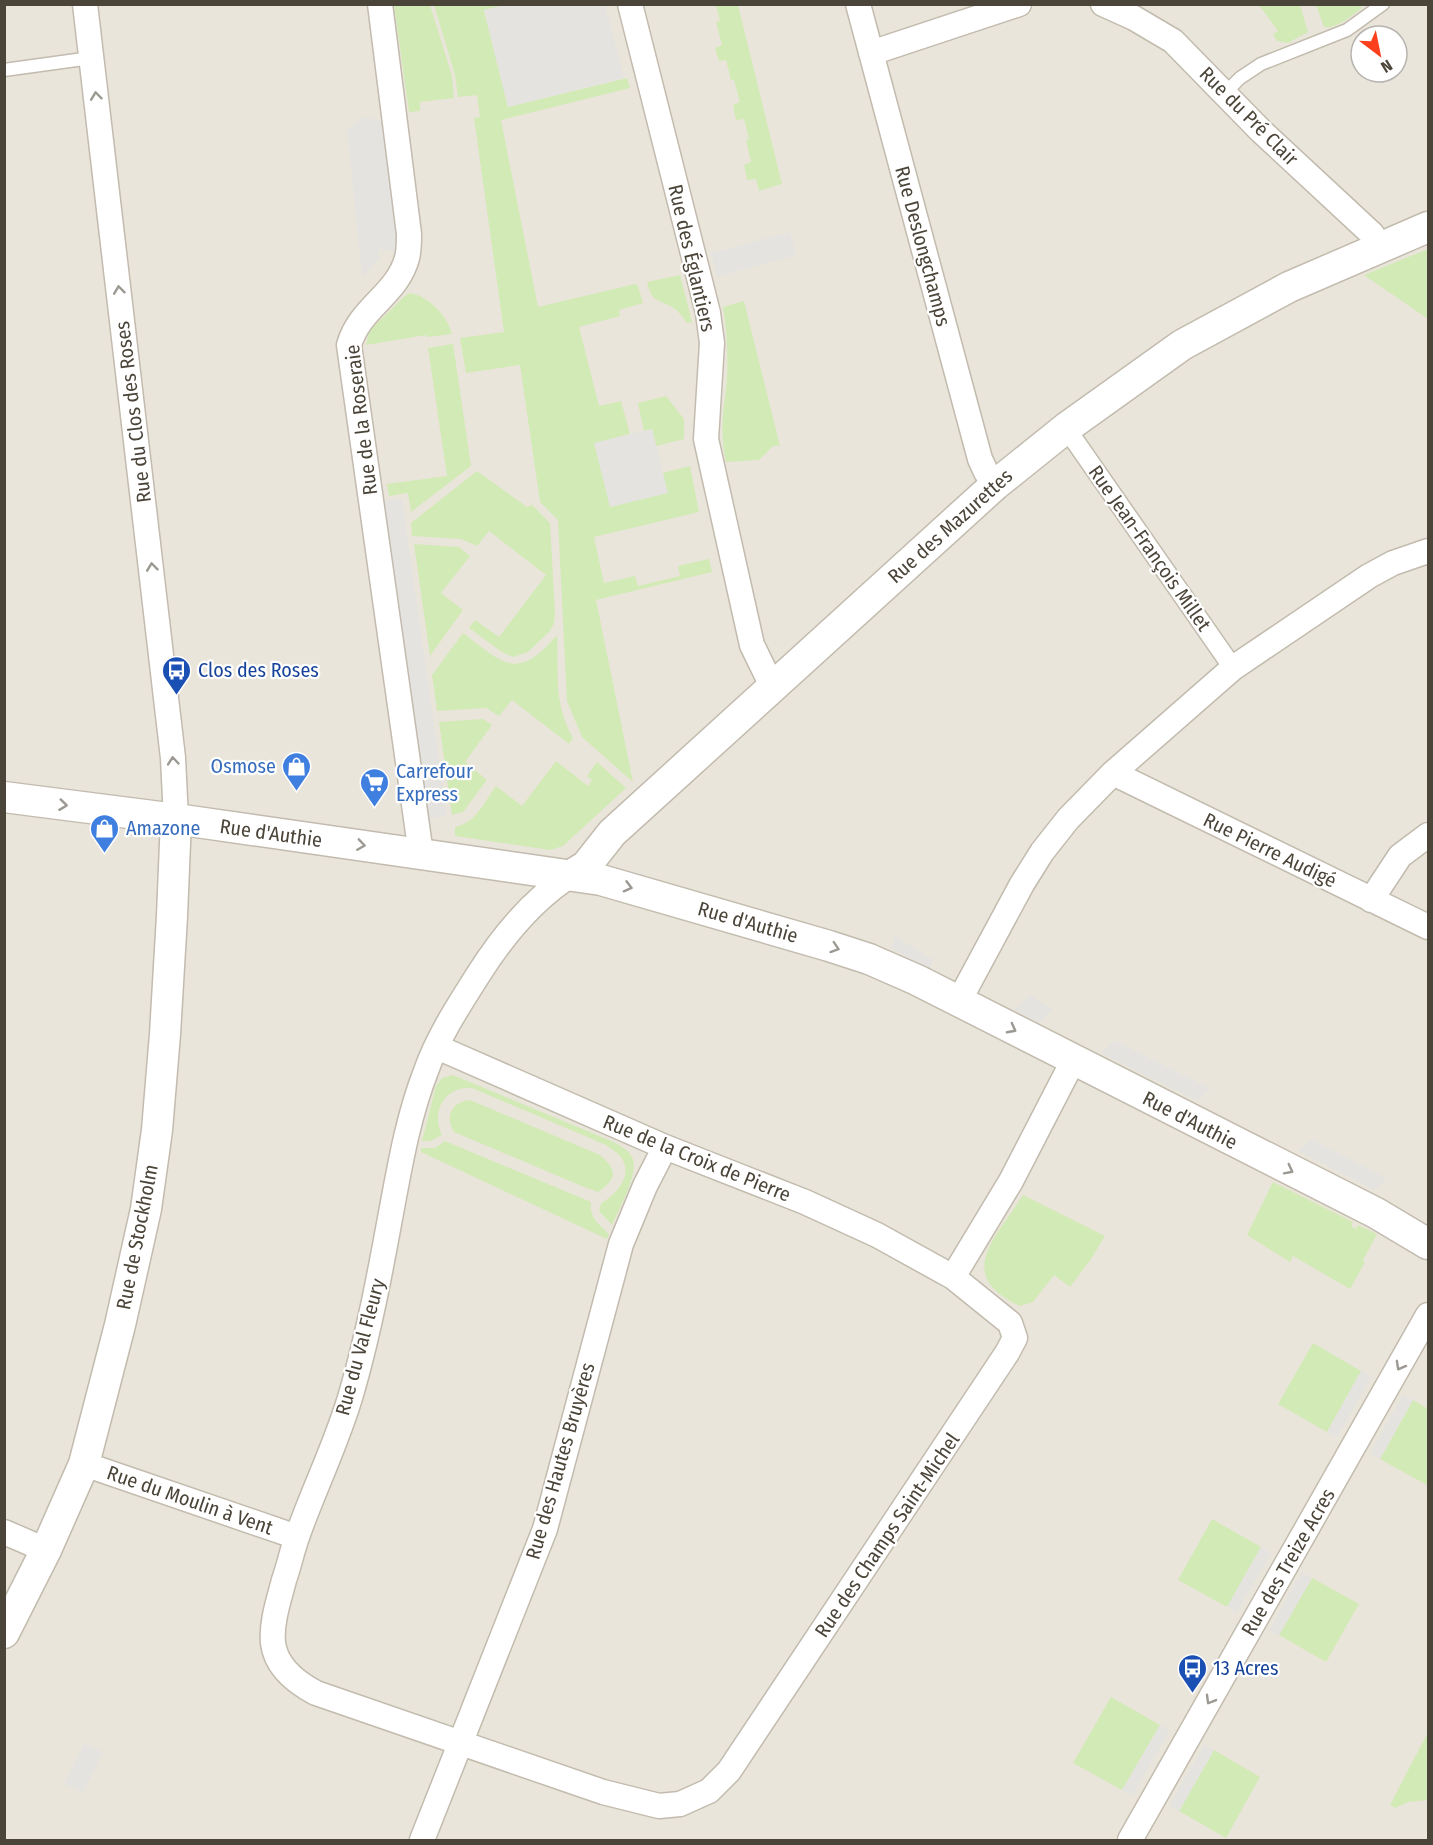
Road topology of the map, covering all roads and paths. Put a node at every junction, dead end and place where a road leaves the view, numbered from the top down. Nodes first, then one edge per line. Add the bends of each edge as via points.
1 (85, 4) edge
2 (380, 4) edge
3 (630, 4) edge
4 (858, 4) edge
5 (1019, 4) edge
6 (1103, 4) edge
7 (1383, 4) edge
8 (871, 53) junction
9 (91, 58) junction
10 (4, 70) edge
11 (1225, 93) junction
12 (1428, 227) edge
13 (1381, 248) junction
14 (1066, 428) junction
15 (995, 485) junction
16 (1428, 551) edge
17 (1233, 668) junction
18 (772, 686) junction
19 (1113, 773) junction
20 (4, 797) edge
21 (176, 819) junction
22 (1428, 835) edge
23 (421, 854) junction
24 (571, 875) junction
25 (1371, 900) junction
26 (1428, 927) edge
27 (959, 1001) junction
28 (437, 1047) junction
29 (1074, 1059) junction
30 (665, 1147) junction
31 (1428, 1244) edge
32 (953, 1277) junction
33 (1428, 1315) edge
34 (84, 1464) junction
35 (4, 1532) edge
36 (297, 1537) junction
37 (46, 1550) junction
38 (4, 1633) edge
39 (461, 1742) junction
40 (422, 1840) edge
41 (1130, 1840) edge

1 - 9 street, Rue du Clos des Roses
2 - 23 street, Rue de la Roseraie via 409,234 408,256 391,289 353,330 349,345
3 - 18 street, Rue des Églantiers via 708,314 712,343 706,439 752,645
4 - 8 street, Rue Deslongchamps
5 - 8 street
6 - 11 street, Rue du Pré Clair via 1167,36
7 - 11 lane via 1347,30 1261,64
8 - 15 street, Rue Deslongchamps via 980,459
9 - 10 lane
21 -> 9 street, Rue du Clos des Roses via 173,758
11 - 13 street, Rue du Pré Clair via 1372,234
12 - 13 street, Rue des Mazurettes
13 - 14 street, Rue des Mazurettes via 1289,287 1182,345
14 - 15 street, Rue des Mazurettes
14 - 17 street, Rue Jean-François Millet
15 - 18 street, Rue des Mazurettes
16 - 17 street via 1369,576
17 - 19 street
18 - 24 street, Rue des Mazurettes via 612,833 586,866
19 - 25 street, Rue Pierre Audigé
19 - 27 street via 1042,852
20 -> 21 street, Rue d'Authie
21 -> 23 street, Rue d'Authie
21 - 34 street, Rue de Stockholm via 165,1034 146,1209
22 - 25 street via 1400,856
23 - 24 street, Rue d'Authie
24 -> 27 street, Rue d'Authie via 622,885 849,952
24 - 28 street, Rue du Val Fleury via 520,919 490,956
25 - 26 street, Rue Pierre Audigé
27 -> 29 street, Rue d'Authie
28 - 30 street, Rue de la Croix de Pierre
28 - 36 street, Rue du Val Fleury via 426,1069 403,1148 373,1313 352,1393
29 -> 31 street, Rue d'Authie via 1376,1213
29 - 32 street via 1011,1181
30 - 32 street, Rue de la Croix de Pierre via 805,1202 878,1235
30 - 39 street, Rue des Hautes Bruyères via 621,1244 545,1529
32 - 39 street, Rue des Champs Saint-Michel via 1010,1323 1015,1338 729,1771 709,1791 680,1804 659,1806 603,1792
33 -> 41 street, Rue des Treize Acres
34 - 36 street, Rue du Moulin à Vent
34 - 37 street, Rue de Stockholm
35 - 37 street
36 - 39 street, Rue du Val Fleury via 273,1631 273,1645 284,1670 316,1693
37 - 38 street, Rue de Stockholm
39 - 40 street, Rue des Hautes Bruyères

